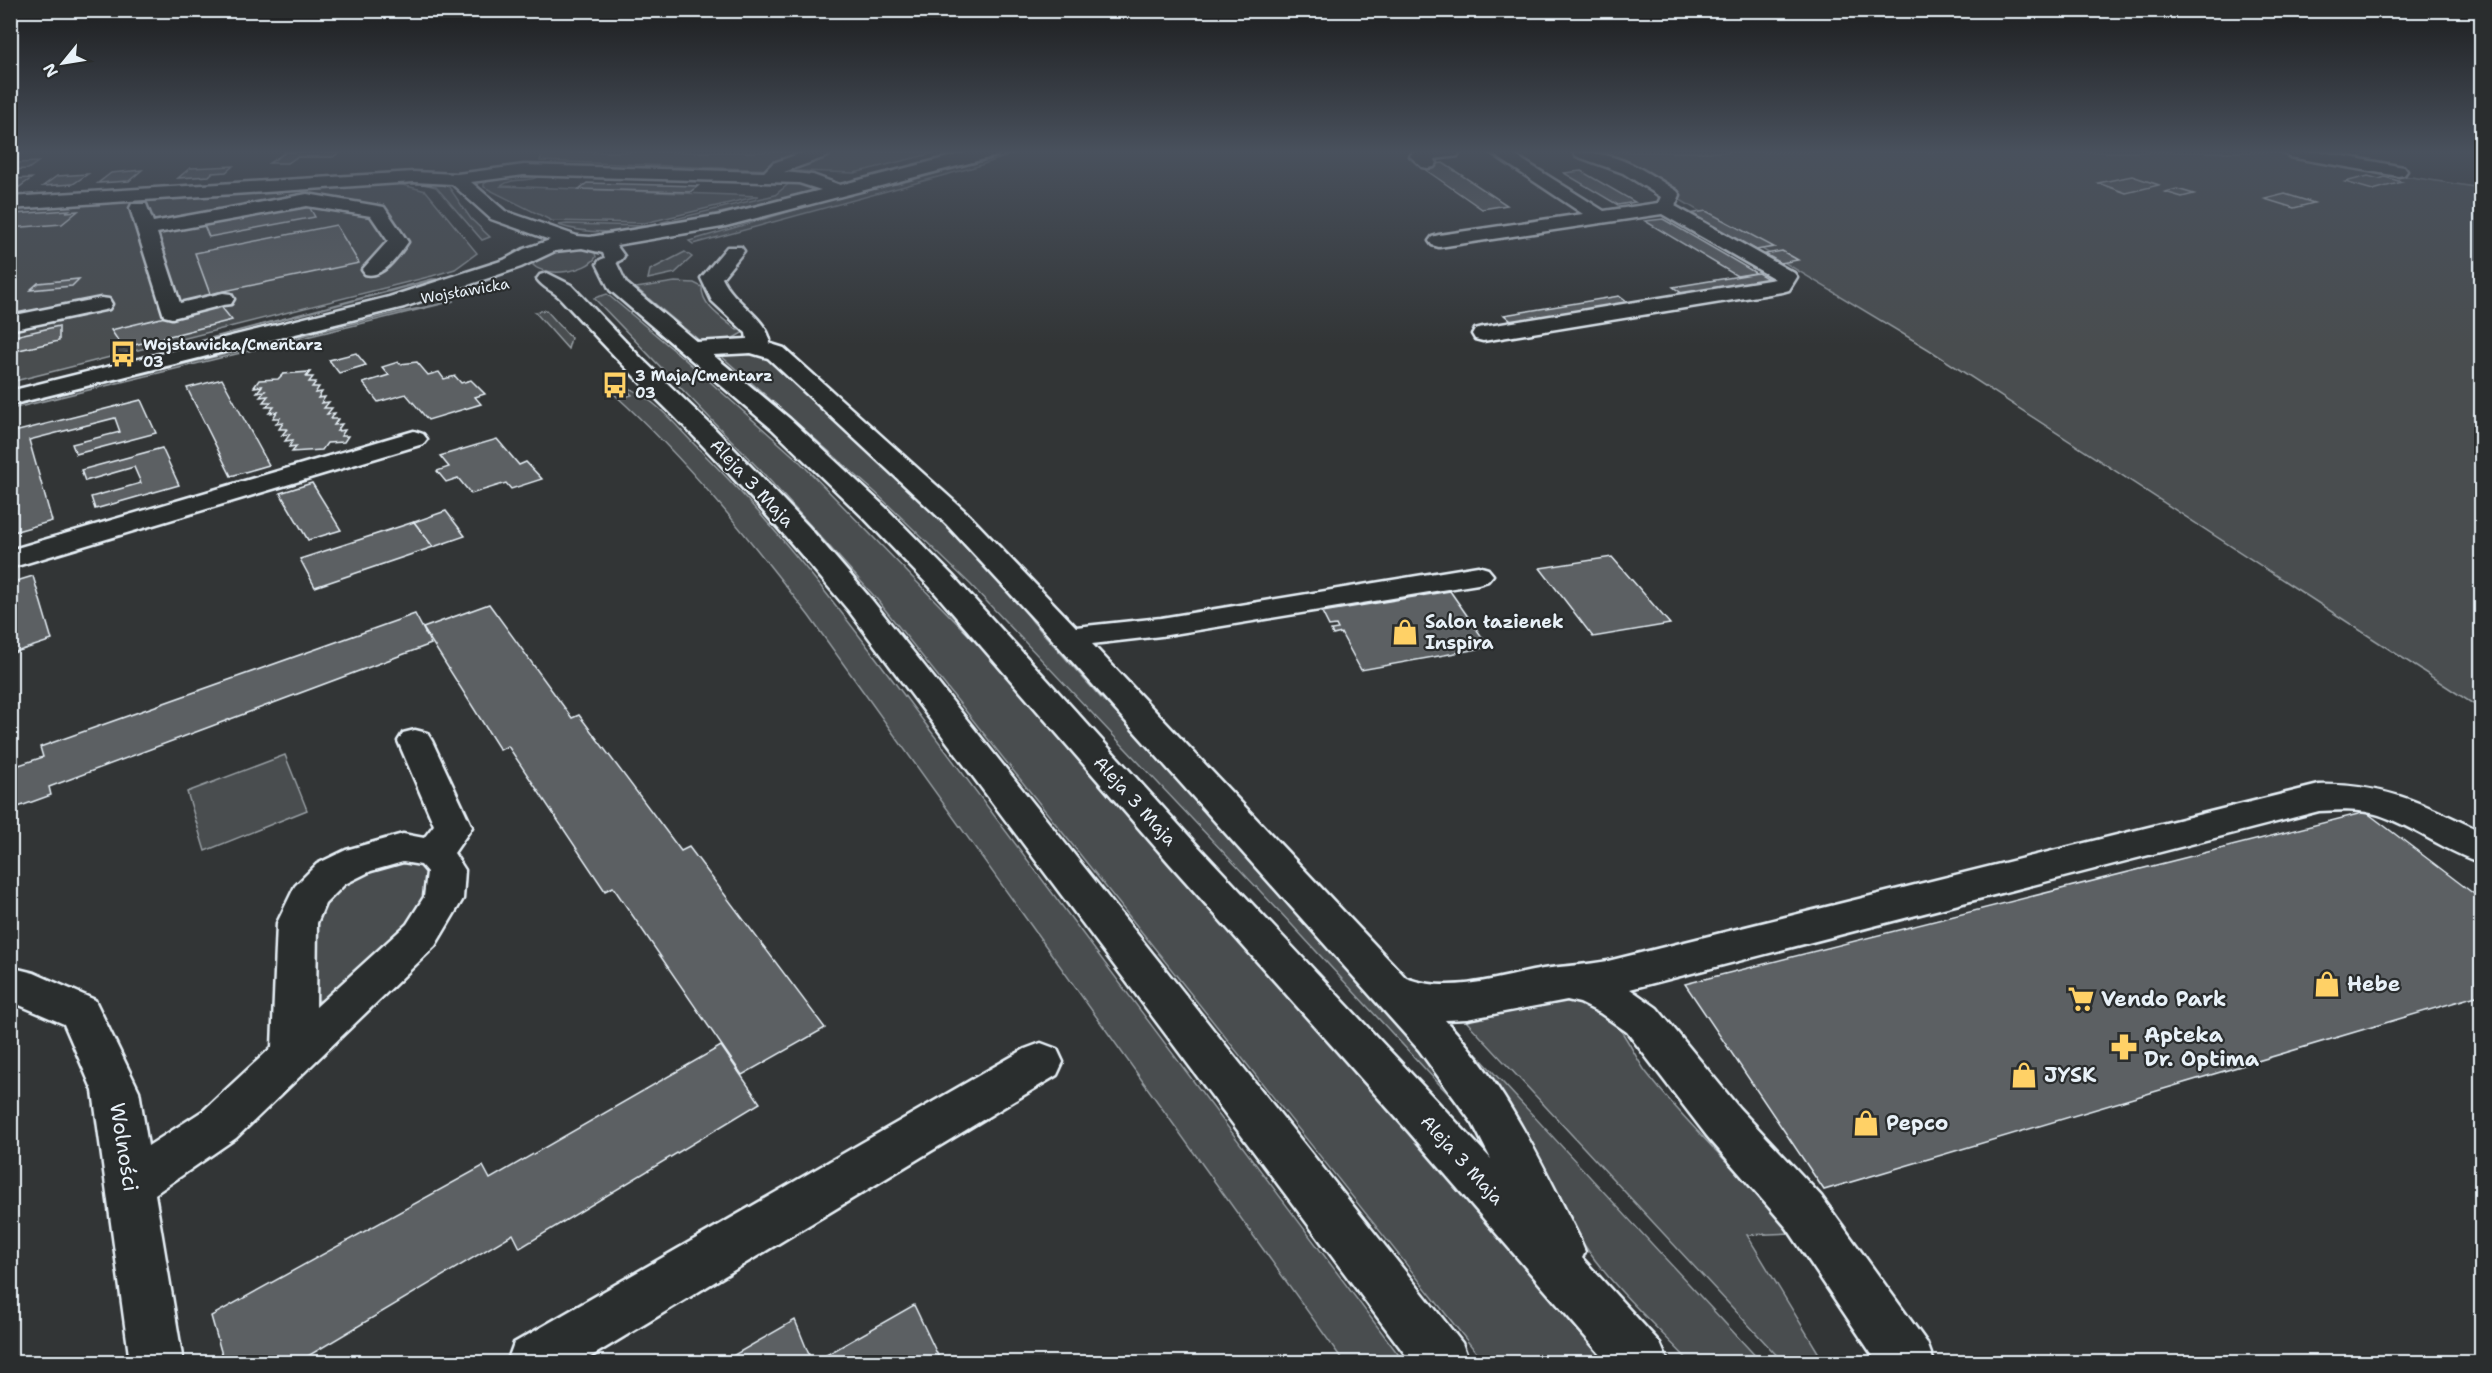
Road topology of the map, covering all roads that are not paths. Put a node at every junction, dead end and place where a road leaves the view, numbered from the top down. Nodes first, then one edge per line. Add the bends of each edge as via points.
1 (141, 216) edge
2 (217, 216) edge
3 (380, 216) edge
4 (500, 216) edge
5 (500, 216) edge
6 (742, 216) edge
7 (1607, 216) edge
8 (1679, 216) edge
9 (1600, 217) joint
10 (722, 221) junction
11 (145, 229) junction
12 (1439, 241) dead end
13 (734, 250) dead end
14 (567, 263) junction
15 (372, 270) dead end
16 (224, 300) dead end
17 (101, 304) dead end
18 (10, 323) edge
19 (1483, 334) dead end
20 (754, 346) junction
21 (693, 349) junction
22 (10, 398) edge
23 (414, 439) dead end
24 (10, 559) edge
25 (1478, 575) dead end
26 (1068, 637) junction
27 (415, 741) dead end
28 (2481, 849) edge
29 (433, 853) junction
30 (10, 984) edge
31 (1564, 984) junction
32 (1391, 990) junction
33 (294, 1055) junction
34 (1041, 1062) dead end
35 (130, 1184) junction
36 (1637, 1358) edge
37 (156, 1362) edge
38 (533, 1362) edge
39 (1443, 1362) edge
40 (1908, 1362) edge

1 - 11 street
2 - 11 street
3 - 15 street via 398,242
4 - 14 street, Aleja 3 Maja
5 - 14 street, Aleja 3 Maja
6 - 10 street, Wojsławicka
7 - 9 street
8 - 19 street via 1787,277 1782,286
9 - 12 street
10 - 14 street, Wojsławicka
10 - 14 street, Wojsławicka
11 - 16 street via 172,311
13 - 20 street via 711,278 720,296 757,331 759,340
14 - 21 street, Aleja 3 Maja via 616,286
14 - 22 street, Wojsławicka via 457,294 396,302
14 - 39 street, Aleja 3 Maja via 564,289 798,531 860,605
17 - 18 street
20 - 21 street
20 - 26 street via 776,353 788,362 937,500
21 - 36 street, Aleja 3 Maja via 781,424 940,581
23 - 24 street
25 - 26 street via 1161,627
26 - 32 street
27 - 29 street via 453,827
28 - 31 street via 2393,805 2367,798 2319,798 1619,975
29 - 33 street via 446,870 443,899 421,935
29 - 33 street via 403,848 359,860 331,874 309,896 297,923
30 - 35 street, Wolności via 80,1012 116,1091
31 - 32 street via 1439,1005 1419,1002
31 - 40 street via 1588,988 1616,1001 1642,1020 1723,1122 1804,1212
32 - 36 street via 1489,1110 1552,1240
33 - 35 street via 220,1124
34 - 38 street
35 - 37 street, Wolności

